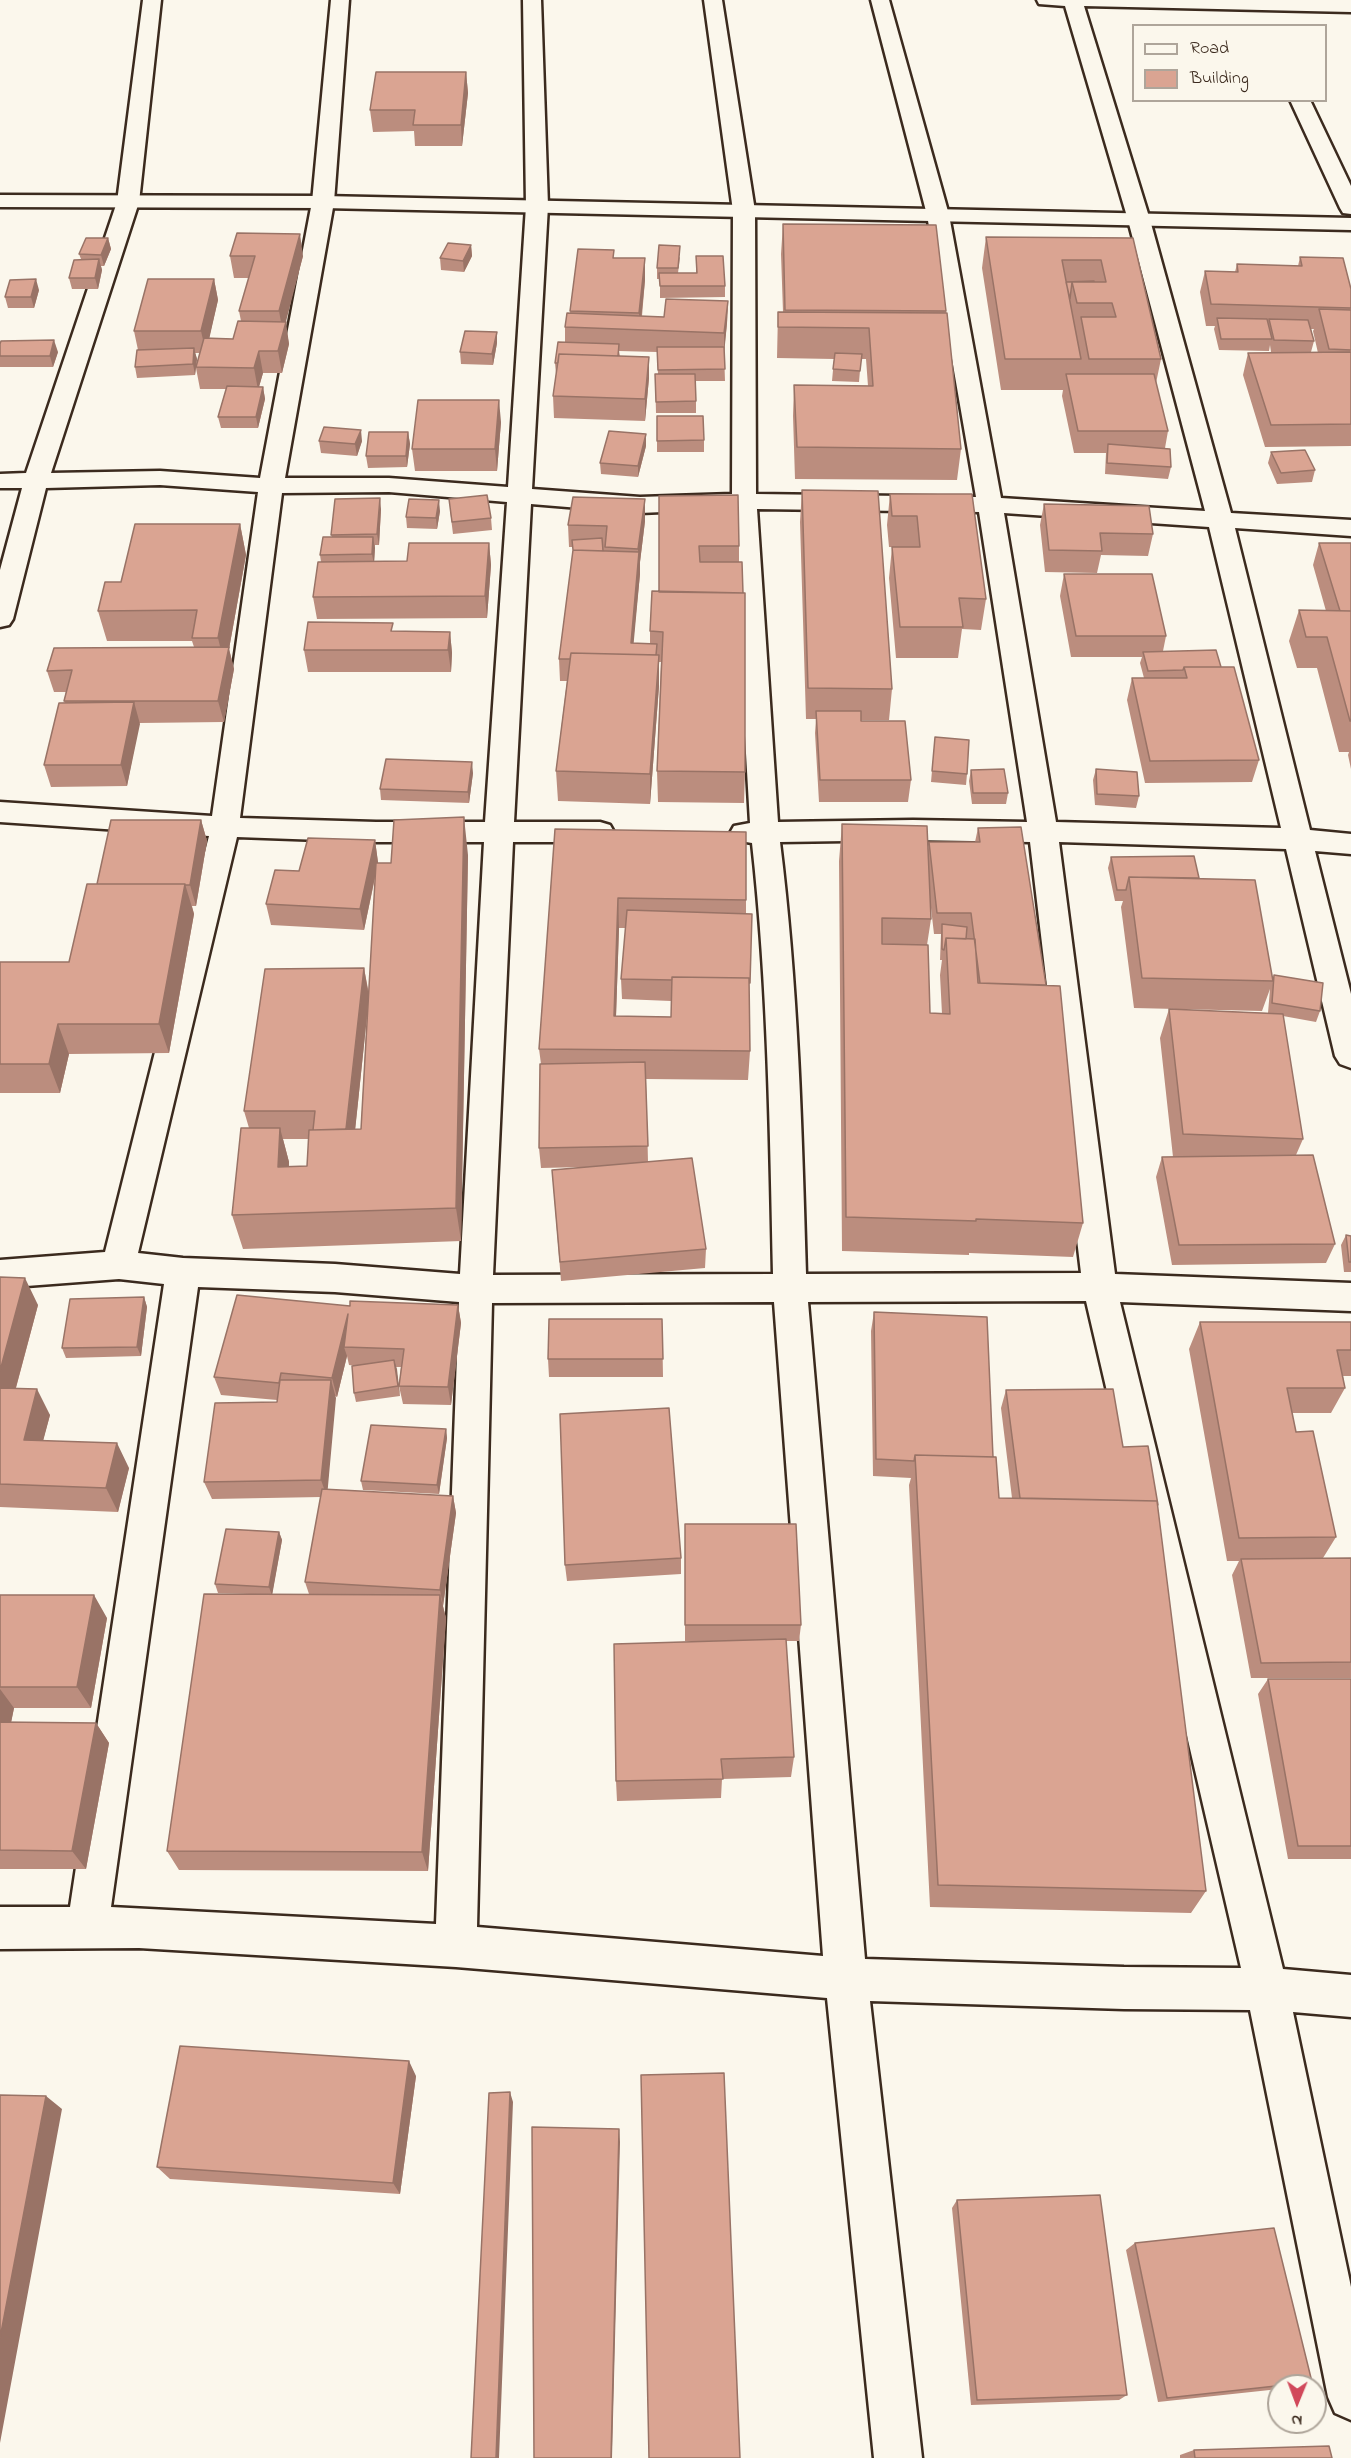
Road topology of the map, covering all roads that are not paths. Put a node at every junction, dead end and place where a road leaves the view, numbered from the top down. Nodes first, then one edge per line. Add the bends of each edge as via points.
1 (152, 0) edge
2 (340, 0) edge
3 (532, 0) edge
4 (712, 0) edge
5 (880, 0) edge
6 (1046, 0) edge
7 (1073, 1) edge
8 (1254, 2) edge
9 (1351, 6) edge
10 (1264, 24) edge
11 (1301, 102) edge
12 (0, 201) edge
13 (128, 202) junction
14 (322, 202) junction
15 (537, 206) junction
16 (1351, 208) edge
17 (744, 211) junction
18 (938, 215) junction
19 (1139, 220) junction
20 (1351, 224) edge
21 (36, 480) junction
22 (0, 481) edge
23 (271, 486) junction
24 (519, 495) junction
25 (744, 501) junction
26 (990, 505) junction
27 (1220, 519) junction
28 (1351, 528) edge
29 (0, 619) edge
30 (0, 812) edge
31 (225, 826) junction
32 (499, 832) junction
33 (626, 832) edge
34 (1043, 832) junction
35 (719, 833) edge
36 (765, 833) junction
37 (1298, 838) junction
38 (1351, 844) edge
39 (1351, 1056) edge
40 (119, 1265) junction
41 (183, 1272) junction
42 (0, 1274) edge
43 (790, 1287) junction
44 (1100, 1287) junction
45 (476, 1289) junction
46 (1351, 1297) edge
47 (0, 1928) edge
48 (87, 1928) junction
49 (456, 1946) junction
50 (846, 1979) junction
51 (1267, 1989) junction
52 (1351, 1996) edge
53 (1351, 2397) edge
54 (898, 2458) edge

1 - 13 street
2 - 14 street
3 - 15 street
4 - 17 street
5 - 18 street
6 - 7 street
7 - 8 street
7 - 19 street
8 - 9 street
8 - 10 street
11 - 16 street
12 - 13 street
13 - 14 street
13 - 21 street
14 - 15 street
14 - 23 street
15 - 17 street
15 - 24 street
17 - 18 street
17 - 25 street
18 - 19 street
18 - 26 street
19 - 20 street
19 - 27 street
21 - 22 street
21 - 23 street via 160,478
21 - 29 street
23 - 24 street via 389,485
23 - 31 street
24 - 25 street via 640,505
24 - 32 street
25 - 26 street
25 - 36 street
26 - 27 street
26 - 34 street
27 - 28 street
27 - 37 street
30 - 31 street
31 - 32 street
31 - 40 street
32 - 33 street
32 - 45 street
34 - 36 street
34 - 37 street
34 - 44 street
35 - 36 street
36 - 43 street via 776,925 785,1083
37 - 38 street
37 - 39 street
40 - 41 street
40 - 42 street
41 - 45 street
41 - 48 street
43 - 44 street
43 - 45 street
43 - 50 street
44 - 46 street
44 - 51 street
45 - 49 street
47 - 48 street
48 - 49 street via 139,1927
49 - 50 street
50 - 51 street
50 - 54 street
51 - 52 street
51 - 53 street

